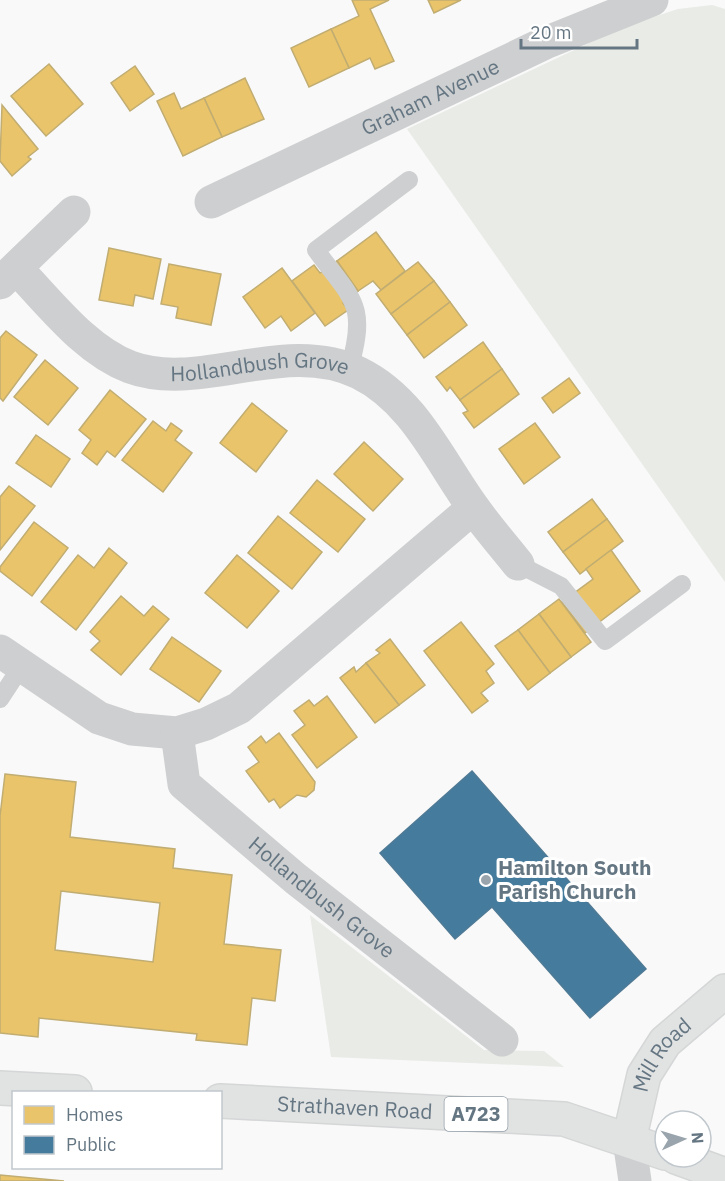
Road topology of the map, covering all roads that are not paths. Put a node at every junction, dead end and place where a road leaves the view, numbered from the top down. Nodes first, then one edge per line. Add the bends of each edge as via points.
1 (652, 0) edge
2 (408, 180) dead end
3 (211, 202) dead end
4 (74, 212) dead end
5 (8, 276) edge
6 (349, 370) junction
7 (473, 508) junction
8 (518, 564) joint
9 (682, 584) dead end
10 (11, 659) edge
11 (0, 699) edge
12 (177, 733) junction
13 (725, 991) edge
14 (502, 1040) dead end
15 (0, 1088) edge
16 (56, 1091) edge
17 (222, 1101) edge
18 (629, 1140) junction
19 (653, 1149) edge
20 (709, 1169) edge
21 (725, 1175) edge
22 (635, 1181) edge

1 - 3 street, Graham Avenue via 545,43
2 - 6 lane via 315,250 357,306 357,344
4 - 5 street, Hollandbush Grove
5 - 6 street, Hollandbush Grove via 98,350 131,368 196,372 295,359 330,362
6 - 7 street, Hollandbush Grove via 392,395 423,431
7 - 8 street, Hollandbush Grove
7 - 12 street via 239,708
8 - 9 lane via 561,586 605,641
10 - 11 lane
10 - 12 street via 99,718 132,729
12 - 14 street, Hollandbush Grove via 184,784 296,879
13 - 18 main road, Mill Road via 665,1042 644,1075
15 - 16 main road
17 - 18 main road, Strathaven Road / A723 via 564,1119
18 - 19 main road, A723
18 - 22 street
20 - 21 main road

